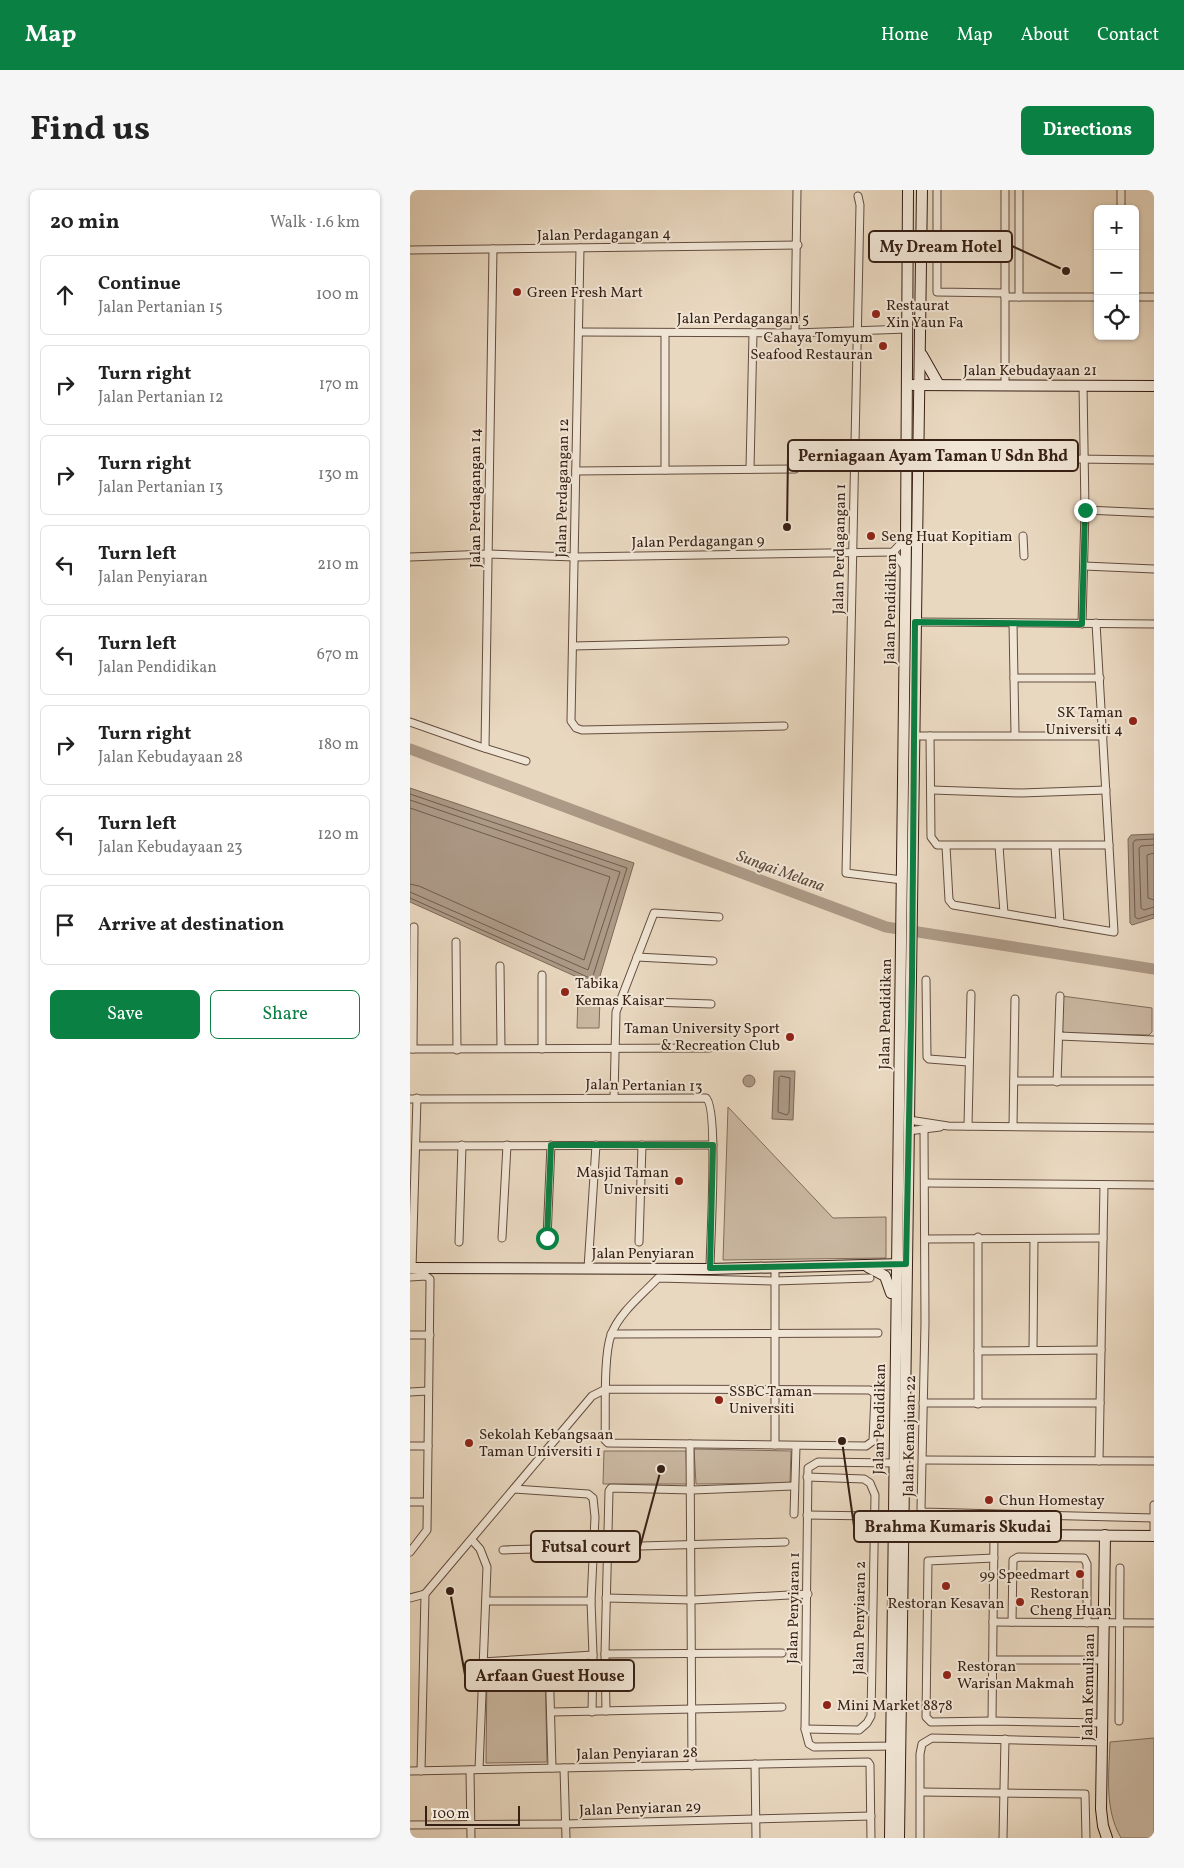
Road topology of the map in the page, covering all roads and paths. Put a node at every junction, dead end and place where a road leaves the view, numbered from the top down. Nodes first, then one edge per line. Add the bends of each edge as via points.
1 (797, 190) edge
2 (908, 190) edge
3 (923, 190) edge
4 (937, 190) edge
5 (1005, 190) edge
6 (1019, 190) edge
7 (1121, 190) edge
8 (858, 196) dead end
9 (1122, 205) edge
10 (798, 245) junction
11 (580, 248) junction
12 (493, 249) junction
13 (410, 250) edge
14 (1005, 295) junction
15 (1019, 297) junction
16 (1094, 297) edge
17 (1139, 297) edge
18 (1154, 297) edge
19 (908, 329) junction
20 (857, 331) junction
21 (580, 332) junction
22 (664, 333) junction
23 (752, 333) junction
24 (795, 333) junction
25 (920, 351) junction
26 (907, 385) junction
27 (919, 385) junction
28 (939, 385) junction
29 (1005, 385) junction
30 (1083, 385) junction
31 (1154, 386) edge
32 (919, 456) junction
33 (1084, 459) junction
34 (1154, 460) edge
35 (750, 469) junction
36 (796, 469) dead end
37 (665, 470) junction
38 (576, 471) junction
39 (1085, 510) junction
40 (1154, 513) edge
41 (1023, 536) dead end
42 (906, 538) junction
43 (853, 552) junction
44 (893, 552) junction
45 (489, 554) junction
46 (1024, 556) dead end
47 (575, 557) junction
48 (410, 558) edge
49 (1084, 566) junction
50 (905, 568) junction
51 (1154, 568) edge
52 (915, 622) junction
53 (1013, 623) junction
54 (1096, 623) junction
55 (1082, 624) junction
56 (1154, 624) edge
57 (785, 641) dead end
58 (573, 646) junction
59 (1014, 678) junction
60 (1100, 678) junction
61 (410, 722) edge
62 (784, 726) dead end
63 (1016, 735) junction
64 (914, 736) junction
65 (930, 736) junction
66 (1103, 736) junction
67 (485, 748) junction
68 (526, 760) dead end
69 (932, 790) junction
70 (1106, 790) junction
71 (1109, 845) junction
72 (946, 846) junction
73 (999, 846) junction
74 (1055, 846) junction
75 (902, 880) junction
76 (1004, 914) junction
77 (719, 917) dead end
78 (1060, 923) junction
79 (414, 927) dead end
80 (456, 942) dead end
81 (637, 957) junction
82 (713, 961) dead end
83 (500, 966) dead end
84 (542, 975) dead end
85 (926, 980) dead end
86 (971, 994) dead end
87 (1060, 996) dead end
88 (1015, 999) dead end
89 (621, 1001) junction
90 (711, 1004) dead end
91 (1059, 1036) junction
92 (1154, 1040) edge
93 (501, 1048) junction
94 (709, 1048) dead end
95 (412, 1049) edge
96 (542, 1049) junction
97 (615, 1049) junction
98 (457, 1050) junction
99 (968, 1062) junction
100 (1014, 1081) junction
101 (1154, 1081) edge
102 (1057, 1082) junction
103 (413, 1098) edge
104 (614, 1098) junction
105 (908, 1120) junction
106 (948, 1126) junction
107 (968, 1126) junction
108 (1013, 1126) junction
109 (1154, 1128) edge
110 (924, 1130) junction
111 (908, 1131) junction
112 (551, 1145) junction
113 (596, 1145) junction
114 (642, 1145) junction
115 (713, 1145) junction
116 (417, 1146) junction
117 (462, 1146) junction
118 (507, 1146) junction
119 (926, 1183) junction
120 (1104, 1185) junction
121 (1154, 1185) edge
122 (413, 1188) edge
123 (897, 1216) junction
124 (978, 1237) junction
125 (502, 1238) dead end
126 (547, 1238) dead end
127 (1103, 1238) junction
128 (926, 1239) junction
129 (1034, 1239) junction
130 (459, 1242) dead end
131 (639, 1242) dead end
132 (901, 1264) junction
133 (861, 1265) junction
134 (588, 1268) junction
135 (710, 1268) junction
136 (775, 1268) junction
137 (411, 1271) edge
138 (870, 1278) dead end
139 (774, 1281) junction
140 (896, 1316) junction
141 (878, 1333) dead end
142 (611, 1334) junction
143 (410, 1335) edge
144 (430, 1335) junction
145 (775, 1335) junction
146 (1033, 1350) junction
147 (1101, 1350) junction
148 (978, 1351) junction
149 (606, 1389) junction
150 (428, 1391) junction
151 (410, 1392) edge
152 (776, 1392) junction
153 (924, 1403) junction
154 (978, 1404) junction
155 (1100, 1404) junction
156 (690, 1444) junction
157 (775, 1445) junction
158 (410, 1446) edge
159 (428, 1446) junction
160 (796, 1446) junction
161 (923, 1460) junction
162 (1099, 1461) junction
163 (1154, 1461) edge
164 (894, 1462) junction
165 (807, 1478) junction
166 (793, 1486) junction
167 (514, 1489) junction
168 (692, 1490) junction
169 (410, 1502) edge
170 (427, 1502) junction
171 (1154, 1505) edge
172 (794, 1514) dead end
173 (808, 1515) junction
174 (874, 1516) junction
175 (1154, 1518) edge
176 (898, 1534) junction
177 (994, 1535) junction
178 (1106, 1535) junction
179 (1154, 1536) edge
180 (472, 1540) junction
181 (785, 1542) dead end
182 (692, 1544) junction
183 (593, 1547) junction
184 (607, 1547) junction
185 (503, 1550) dead end
186 (410, 1552) edge
187 (994, 1558) junction
188 (1120, 1568) dead end
189 (425, 1594) junction
190 (808, 1594) junction
191 (410, 1598) edge
192 (606, 1598) junction
193 (693, 1600) junction
194 (486, 1601) junction
195 (590, 1601) junction
196 (993, 1622) junction
197 (1012, 1622) junction
198 (1088, 1623) junction
199 (1105, 1623) junction
200 (1154, 1623) edge
201 (1119, 1624) junction
202 (782, 1653) dead end
203 (605, 1654) junction
204 (693, 1655) junction
205 (593, 1656) junction
206 (549, 1658) junction
207 (993, 1660) junction
208 (1104, 1660) junction
209 (482, 1662) junction
210 (782, 1707) dead end
211 (691, 1709) junction
212 (606, 1711) junction
213 (552, 1712) junction
214 (592, 1712) junction
215 (992, 1721) junction
216 (1119, 1721) dead end
217 (1103, 1723) junction
218 (805, 1729) junction
219 (1005, 1739) junction
220 (1102, 1742) junction
221 (895, 1746) junction
222 (755, 1764) junction
223 (692, 1766) junction
224 (552, 1768) junction
225 (564, 1768) junction
226 (470, 1770) junction
227 (479, 1770) junction
228 (410, 1771) edge
229 (421, 1771) junction
230 (921, 1792) junction
231 (1003, 1794) junction
232 (871, 1816) junction
233 (756, 1819) junction
234 (565, 1824) junction
235 (410, 1825) edge
236 (471, 1825) junction
237 (471, 1838) edge
238 (566, 1838) edge
239 (756, 1838) edge
240 (872, 1838) edge
241 (890, 1838) edge
242 (899, 1838) edge
243 (920, 1838) edge
244 (1003, 1838) edge
245 (1086, 1838) edge
246 (1108, 1838) edge

1 - 10 street
2 - 19 main road, Jalan Pendidikan
3 - 25 main road, Jalan Pendidikan
4 - 14 street via 937,292
5 - 14 street
6 - 15 street
7 - 9 street
8 - 20 street, Jalan Perdagangan 1
10 - 11 street, Jalan Perdagangan 4
10 - 24 street
11 - 12 street, Jalan Perdagangan 4
11 - 21 street, Jalan Perdagangan 12
12 - 13 street, Jalan Perdagangan 4
12 - 45 street, Jalan Perdagangan 14
14 - 15 street
14 - 29 street
15 - 16 street
17 - 18 street
19 - 20 street, Jalan Perdagangan 5
19 - 26 main road, Jalan Pendidikan
20 - 24 street, Jalan Perdagangan 5
20 - 43 street, Jalan Perdagangan 1
21 - 22 street, Jalan Perdagangan 5
21 - 38 street, Jalan Perdagangan 12
22 - 23 street, Jalan Perdagangan 5
22 - 37 street
23 - 24 street, Jalan Perdagangan 5
23 - 35 street
25 - 27 main road, Jalan Pendidikan
25 - 28 main road
26 - 27 main road, Jalan Kebudayaan 21
26 - 42 main road, Jalan Pendidikan
27 - 28 main road, Jalan Kebudayaan 21
27 - 32 main road, Jalan Pendidikan
28 - 29 main road, Jalan Kebudayaan 21
29 - 30 main road, Jalan Kebudayaan 21
30 - 31 main road, Jalan Kebudayaan 21
30 - 33 street
32 - 33 street
32 - 52 main road, Jalan Pendidikan
33 - 34 street
33 - 39 street
35 - 36 street
35 - 37 street
37 - 38 street
38 - 47 street, Jalan Perdagangan 12
39 - 40 street
39 - 49 street
41 - 46 street
42 - 44 street
42 - 50 main road, Jalan Pendidikan
43 - 44 street, Jalan Perdagangan 9
43 - 47 street, Jalan Perdagangan 9
43 - 75 street, Jalan Perdagangan 1 via 846,873
44 - 50 street
45 - 47 street, Jalan Perdagangan 9
45 - 48 street, Jalan Perdagangan 9
45 - 67 street, Jalan Perdagangan 14
47 - 58 street, Jalan Perdagangan 12
49 - 51 street
49 - 55 street
50 - 75 main road, Jalan Pendidikan
52 - 53 street
52 - 64 main road, Jalan Pendidikan
53 - 55 street
53 - 59 street
54 - 55 street
54 - 56 street
54 - 60 street
57 - 58 street
58 - 62 street, Jalan Perdagangan 12 via 571,721 576,728
59 - 60 street
59 - 63 street
60 - 66 street
61 - 67 street
63 - 65 street
63 - 66 street
64 - 65 street
64 - 105 main road, Jalan Pendidikan
65 - 69 street
66 - 70 street
67 - 68 street
69 - 70 street via 1017,793
69 - 72 street via 931,837 933,842
70 - 71 street
71 - 74 street
71 - 78 street via 1114,932
72 - 73 street
72 - 76 street via 950,903
73 - 74 street
73 - 76 street
74 - 78 street
75 - 123 main road, Jalan Pendidikan
76 - 78 street
77 - 81 street via 654,913
79 - 95 street
80 - 98 street
81 - 82 street
81 - 89 street
83 - 93 street
84 - 96 street
85 - 99 street via 927,1057
86 - 99 street
87 - 91 street
88 - 100 street
89 - 90 street
89 - 97 street via 616,1012
91 - 92 street
91 - 102 street
93 - 96 street
93 - 98 street
94 - 97 street
95 - 98 street
96 - 97 street
97 - 104 street
99 - 107 street
100 - 102 street
100 - 108 street
101 - 102 street
103 - 104 street, Jalan Pertanian 13
103 - 116 street
104 - 115 street, Jalan Pertanian 13 via 706,1098 710,1100 712,1110
105 - 106 street
105 - 111 main road, Jalan Pendidikan
106 - 107 street
106 - 110 street
107 - 108 street
108 - 109 street
110 - 111 street
110 - 119 street, Jalan Kemajuan 22
111 - 132 main road, Jalan Pendidikan
112 - 113 street
112 - 118 street
112 - 126 street
113 - 114 street
113 - 134 street
114 - 115 street
114 - 131 street
115 - 135 street, Jalan Pertanian 13
116 - 117 street
116 - 122 street
117 - 118 street
117 - 130 street
118 - 125 street
119 - 120 street
119 - 128 street, Jalan Kemajuan 22
120 - 121 street
120 - 127 street
122 - 137 street
123 - 132 main road, Jalan Pendidikan
123 - 133 main road via 889,1256
124 - 128 street
124 - 129 street
124 - 148 street
127 - 129 street
127 - 147 street
128 - 153 street, Jalan Kemajuan 22
129 - 146 street
132 - 133 main road, Jalan Penyiaran
132 - 140 main road, Jalan Pendidikan
132 - 176 main road, Jalan Pendidikan
133 - 136 main road, Jalan Penyiaran
133 - 140 main road via 885,1276 890,1282
134 - 135 main road, Jalan Penyiaran
134 - 137 main road, Jalan Penyiaran
135 - 136 main road, Jalan Penyiaran
136 - 139 street
137 - 144 street via 430,1279
138 - 139 street
139 - 142 street via 658,1278 623,1315
139 - 145 street
140 - 164 main road, Jalan Pendidikan
141 - 145 street
142 - 145 street
142 - 149 street
143 - 144 street
144 - 150 street
145 - 152 street
146 - 147 street
146 - 148 street
147 - 155 street
148 - 154 street
149 - 152 street
149 - 156 street via 605,1440 612,1444
149 - 167 street via 592,1396
150 - 151 street
150 - 159 street
152 - 157 street
152 - 160 street via 870,1390 875,1394 873,1441 866,1446
153 - 154 street
153 - 161 street, Jalan Kemajuan 22
154 - 155 street
155 - 162 street
156 - 157 street
156 - 168 street
157 - 160 street
158 - 159 street
159 - 170 street
160 - 166 street
161 - 162 street
161 - 175 street, Jalan Kemajuan 22 via 923,1512
162 - 163 street
164 - 165 street via 818,1462 808,1468
164 - 176 main road, Jalan Pendidikan
165 - 173 street, Jalan Penyiaran 1
165 - 174 street, Jalan Penyiaran 2 via 864,1479 870,1483 874,1495
166 - 168 street
166 - 172 street
167 - 180 street
167 - 183 street via 584,1494 592,1498 595,1517
168 - 182 street
168 - 184 street via 611,1488 608,1491
169 - 170 street
170 - 186 street via 426,1530
171 - 175 street
173 - 174 street
173 - 190 street, Jalan Penyiaran 1
174 - 218 street, Jalan Penyiaran 2 via 871,1716 859,1730
175 - 179 street
176 - 177 main road
176 - 221 main road, Jalan Pendidikan
177 - 178 main road
177 - 187 street
178 - 179 main road
178 - 199 main road, Jalan Kemuliaan
180 - 189 street
180 - 194 street via 480,1549 487,1567
181 - 182 street
182 - 184 street
182 - 193 street
183 - 184 street
183 - 185 street
183 - 195 street
184 - 192 street
187 - 196 street
187 - 215 street via 928,1561 926,1717 931,1722
188 - 201 street
189 - 191 street
189 - 229 street
190 - 193 street
190 - 218 street, Jalan Penyiaran 1
192 - 193 street
192 - 203 street
193 - 204 street
194 - 195 street
194 - 209 street
195 - 205 street
196 - 197 street
196 - 207 street
197 - 198 street
197 - 198 street via 1013,1560 1018,1557 1084,1558 1087,1564
198 - 199 street
199 - 201 street
199 - 208 main road, Jalan Kemuliaan
200 - 201 street
201 - 216 street
202 - 204 street
203 - 204 street
203 - 212 street
204 - 211 street
205 - 206 street
205 - 214 street
206 - 209 street
206 - 213 street
207 - 208 street
207 - 215 street
208 - 217 main road, Jalan Kemuliaan
209 - 227 street
210 - 211 street
211 - 212 street
211 - 223 street
212 - 214 street
213 - 214 street
213 - 224 street
215 - 217 street
217 - 220 main road, Jalan Kemuliaan
218 - 221 street via 809,1744 814,1747
219 - 220 street
219 - 230 street via 932,1738 922,1744
219 - 231 street
220 - 246 main road, Jalan Kemuliaan via 1101,1809
221 - 241 main road, Jalan Pendidikan
221 - 242 main road, Jalan Pendidikan
222 - 223 street, Jalan Penyiaran 28
222 - 232 street, Jalan Penyiaran 28 via 864,1761 870,1765
222 - 233 street
223 - 225 street, Jalan Penyiaran 28
224 - 225 street, Jalan Penyiaran 28
224 - 227 street, Jalan Penyiaran 28
225 - 234 street
226 - 227 street, Jalan Penyiaran 28
226 - 229 street, Jalan Penyiaran 28
226 - 236 street
228 - 229 street, Jalan Penyiaran 28
230 - 231 street
230 - 243 street
231 - 244 street
231 - 245 street via 1085,1794
232 - 233 street, Jalan Penyiaran 29
232 - 240 street
233 - 234 street, Jalan Penyiaran 29
233 - 239 street
234 - 236 street, Jalan Penyiaran 29
234 - 238 street
235 - 236 street, Jalan Penyiaran 29
236 - 237 street

